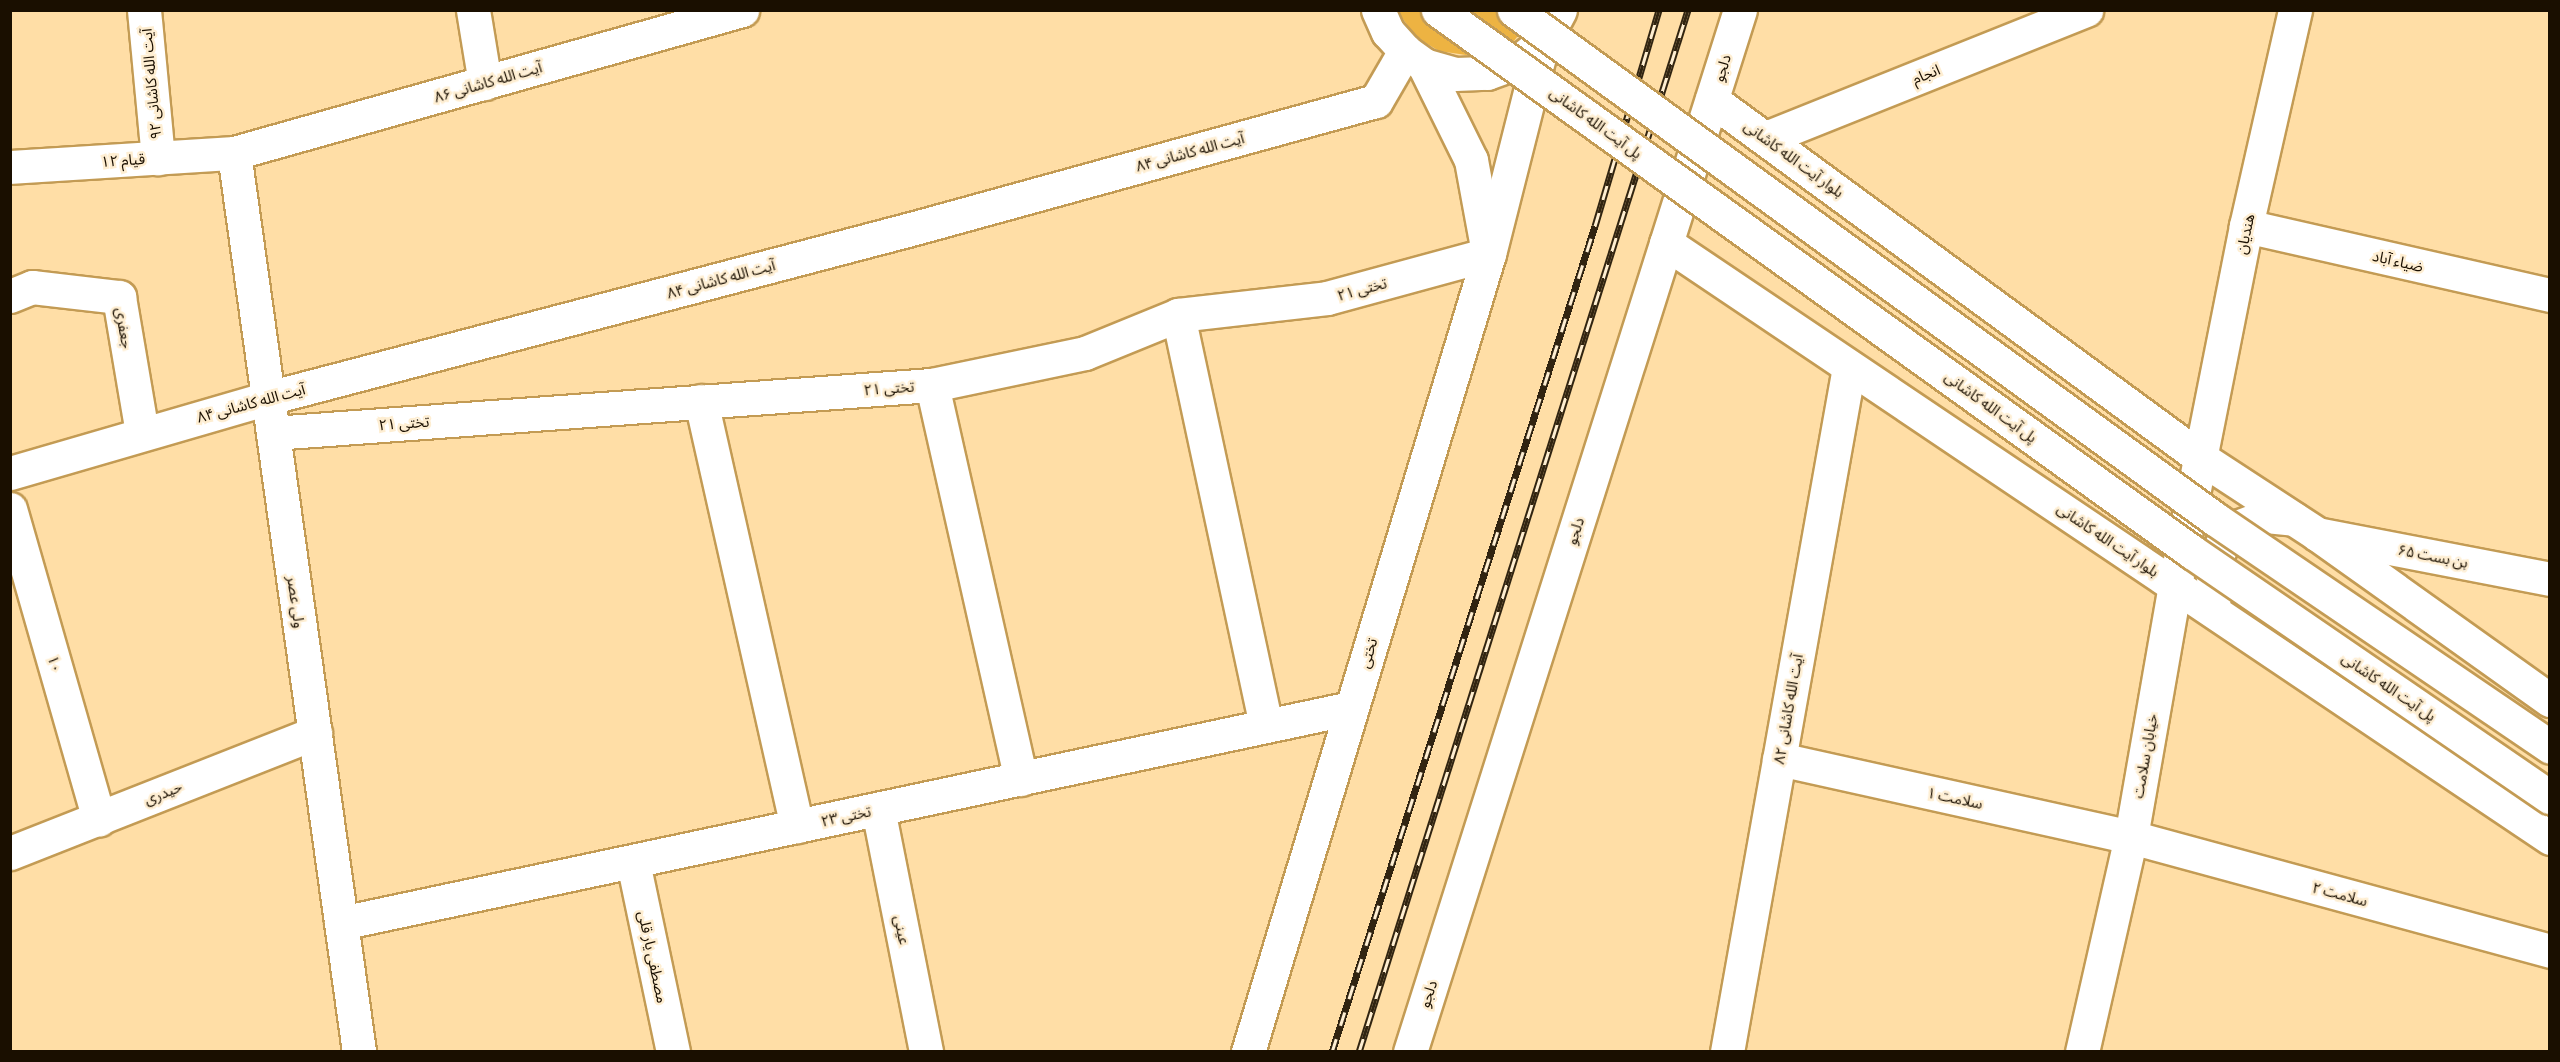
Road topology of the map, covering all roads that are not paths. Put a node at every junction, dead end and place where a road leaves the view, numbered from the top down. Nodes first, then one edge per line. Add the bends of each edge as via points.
1 (144, 10) edge
2 (473, 10) edge
3 (1351, 10) edge
4 (1437, 10) edge
5 (1514, 10) edge
6 (1560, 10) edge
7 (1740, 10) edge
8 (2086, 10) edge
9 (2295, 10) edge
10 (729, 12) edge
11 (1398, 39) edge
12 (1543, 42) junction
13 (485, 83) junction
14 (1712, 100) junction
15 (1766, 138) junction
16 (234, 153) junction
17 (158, 158) junction
18 (10, 167) edge
19 (2246, 226) junction
20 (1666, 243) junction
21 (1489, 254) junction
22 (2550, 295) edge
23 (10, 296) edge
24 (1178, 315) junction
25 (1849, 367) junction
26 (932, 385) junction
27 (268, 398) junction
28 (701, 401) junction
29 (273, 433) junction
30 (142, 434) junction
31 (2200, 458) junction
32 (10, 473) edge
33 (10, 509) edge
34 (2306, 526) junction
35 (2550, 579) edge
36 (2175, 585) junction
37 (2232, 624) junction
38 (2550, 700) edge
39 (1351, 708) junction
40 (1266, 726) junction
41 (315, 733) junction
42 (2550, 747) edge
43 (1779, 759) junction
44 (1021, 779) junction
45 (2550, 797) edge
46 (878, 809) junction
47 (99, 819) junction
48 (797, 826) junction
49 (2131, 837) junction
50 (2550, 838) edge
51 (10, 853) edge
52 (633, 862) junction
53 (341, 923) junction
54 (2550, 951) edge
55 (359, 1052) edge
56 (674, 1052) edge
57 (926, 1052) edge
58 (1248, 1052) edge
59 (1410, 1052) edge
60 (1727, 1052) edge
61 (2082, 1052) edge

1 - 17 street, آیت الله کاشانی ۹۲
2 - 13 street
3 - 11 street
4 - 45 street, پل آیت الله کاشانی, bridge via 2192,552
5 - 42 street, bridge via 2216,519
6 - 12 street
7 - 14 street, دلجو
8 - 15 street, انجام
9 - 19 street, هندیان
10 - 13 street, آیت الله کاشانی ۸۶
11 - 12 street via 1455,74 1487,73 1518,62
11 - 21 street via 1471,160
11 - 27 street, آیت الله کاشانی ۸۴ via 1376,101 911,229
12 - 21 street, تختی
13 - 16 street, آیت الله کاشانی ۸۶
14 - 15 street, بلوار آیت الله کاشانی
14 - 20 street, دلجو
15 - 31 street, بلوار آیت الله کاشانی
16 - 17 street, ۱۲ قیام
16 - 27 street, ولی عصر
17 - 18 street, ۱۲ قیام
19 - 22 street, ضیاء آباد
19 - 31 street, هندیان
20 - 25 street, بلوار آیت الله کاشانی
20 - 59 street, دلجو
21 - 24 street, تختی ۲۱ via 1327,298
21 - 39 street, تختی
23 - 30 street, جعفری via 32,287 119,297
24 - 26 street, تختی ۲۱ via 1085,352
24 - 40 street
25 - 36 street, بلوار آیت الله کاشانی
25 - 43 street, آیت الله کاشانی ۸۲
26 - 28 street, تختی ۲۱
26 - 44 street
27 - 29 street, ولی عصر
27 - 30 street, آیت الله کاشانی ۸۴
28 - 29 street, تختی ۲۱
28 - 48 street
29 - 41 street, ولی عصر
30 - 32 street, آیت الله کاشانی ۸۴
31 - 34 street, بلوار آیت الله کاشانی
31 - 36 street, خیابان سلامت
33 - 47 street, ۱۰
34 - 35 street, بن بست ۶۵
34 - 37 street, بن بست ۶۵ via 2266,516 2240,526 2221,546 2212,573 2217,600
34 - 38 street, بلوار آیت الله کاشانی
36 - 37 street, بلوار آیت الله کاشانی
36 - 49 street, خیابان سلامت
37 - 50 street, بلوار آیت الله کاشانی
39 - 40 street, تختی ۲۳
39 - 58 street, تختی
40 - 44 street, تختی ۲۳
41 - 47 street, حیدری
41 - 53 street, ولی عصر
43 - 49 street, سلامت ۱
43 - 60 street, آیت الله کاشانی ۸۲
44 - 46 street, تختی ۲۳
46 - 48 street, تختی ۲۳
46 - 57 street, عینی
47 - 51 street, حیدری
48 - 52 street, تختی ۲۳
49 - 54 street, سلامت ۲
49 - 61 street, خیابان سلامت
52 - 53 street, تختی ۲۳
52 - 56 street, مصطفی یار قلی
53 - 55 street, ولی عصر

